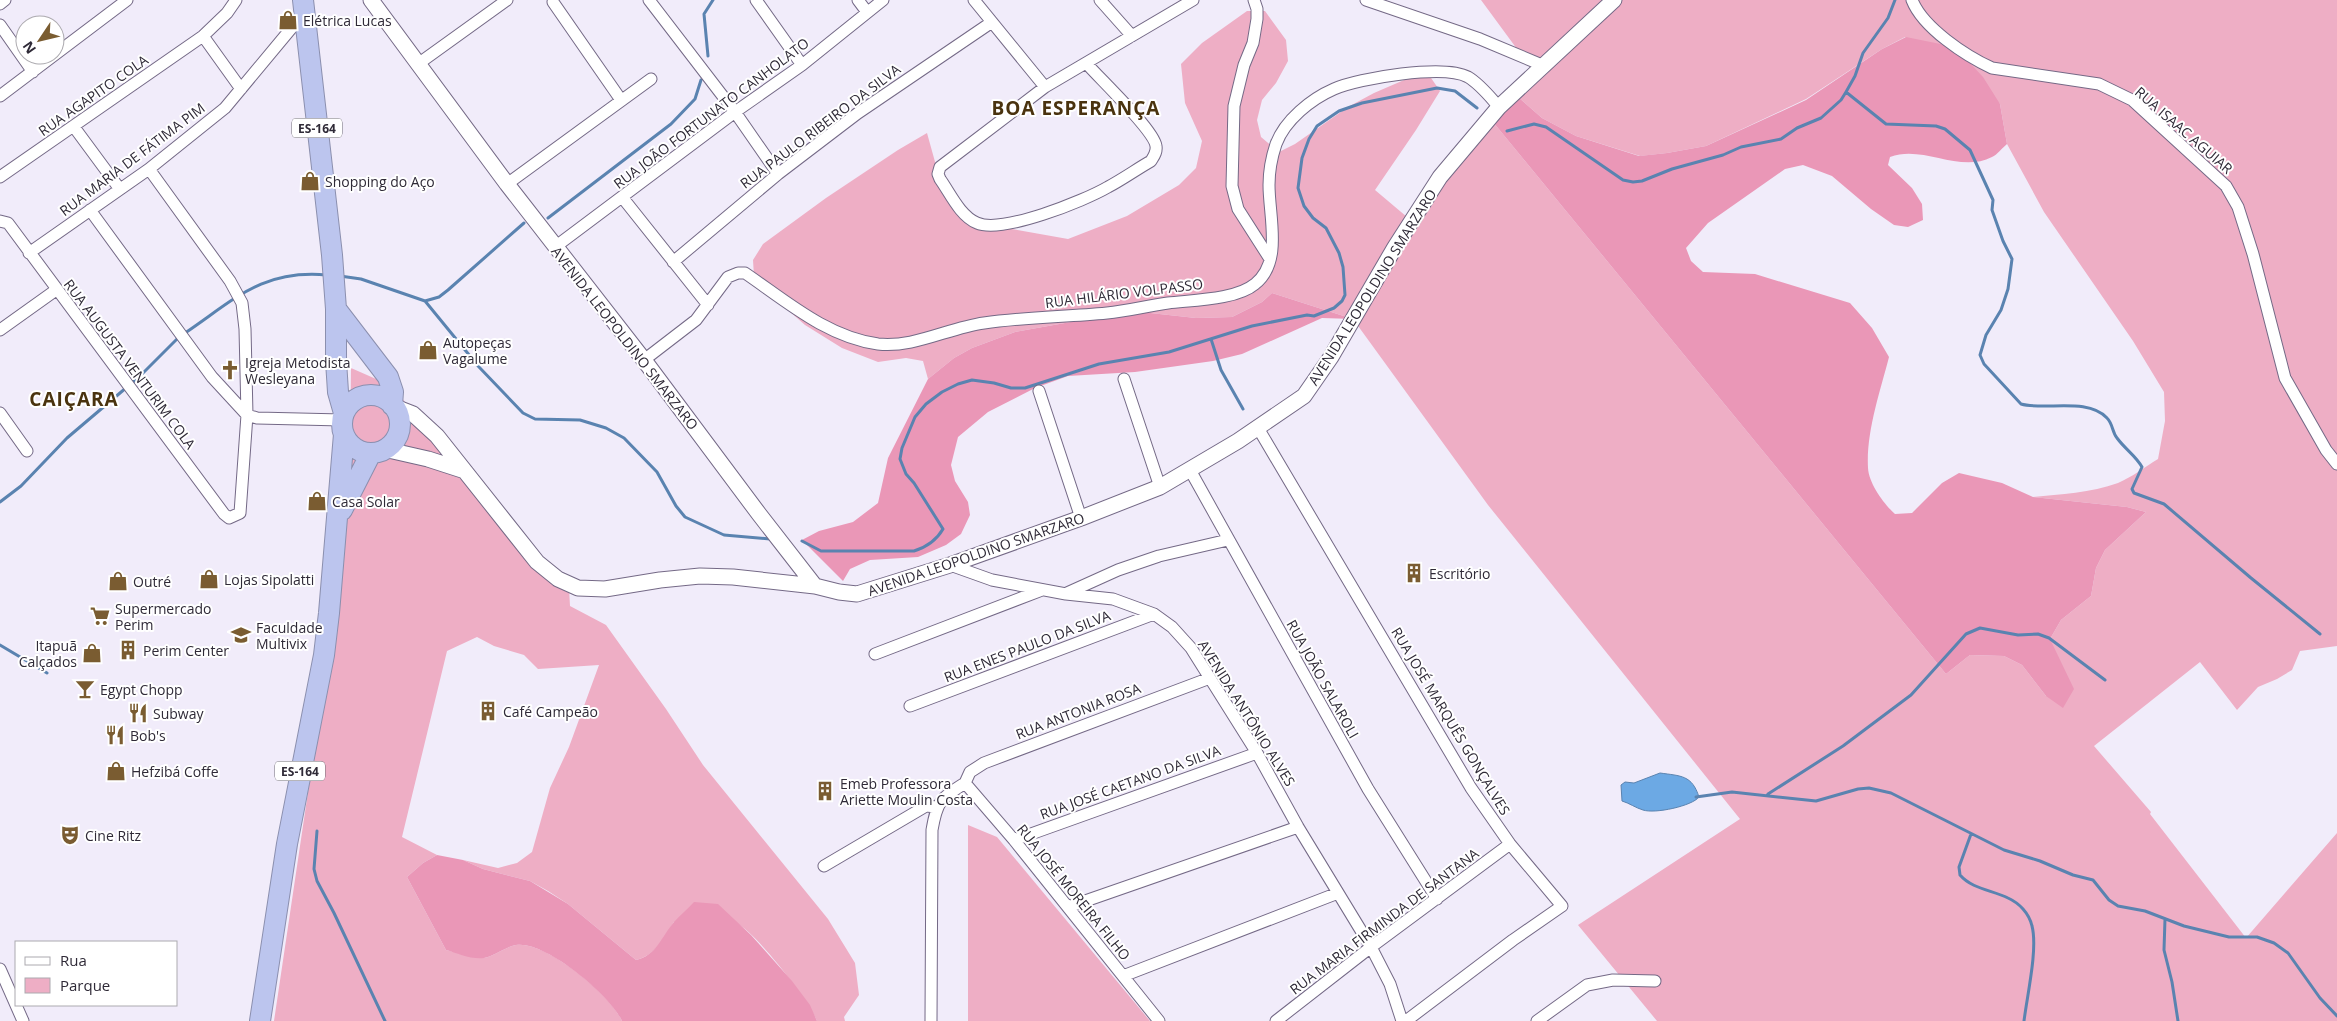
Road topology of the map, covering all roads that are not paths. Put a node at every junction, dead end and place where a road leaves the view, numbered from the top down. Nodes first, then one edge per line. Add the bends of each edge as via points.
1 (6, 0) edge
2 (127, 0) edge
3 (236, 0) edge
4 (371, 0) edge
5 (507, 0) edge
6 (649, 0) edge
7 (756, 0) edge
8 (858, 0) edge
9 (882, 0) edge
10 (974, 0) edge
11 (1100, 0) edge
12 (1192, 0) edge
13 (1254, 0) edge
14 (1366, 0) edge
15 (1614, 0) edge
16 (1912, 0) edge
17 (553, 2) dead end
18 (0, 4) edge
19 (303, 6) edge
20 (867, 12) junction
21 (992, 22) junction
22 (0, 25) edge
23 (203, 36) junction
24 (1132, 36) junction
25 (418, 64) junction
26 (1086, 64) junction
27 (802, 65) junction
28 (1542, 65) junction
29 (33, 72) junction
30 (650, 78) dead end
31 (1045, 87) junction
32 (241, 89) junction
33 (0, 96) edge
34 (621, 100) junction
35 (1499, 107) junction
36 (735, 112) junction
37 (74, 127) junction
38 (149, 169) junction
39 (778, 174) junction
40 (0, 177) edge
41 (507, 184) junction
42 (119, 188) junction
43 (622, 197) junction
44 (90, 210) junction
45 (0, 220) edge
46 (555, 247) junction
47 (29, 253) junction
48 (1270, 259) junction
49 (673, 262) junction
50 (56, 290) junction
51 (335, 299) junction
52 (708, 305) junction
53 (0, 330) edge
54 (644, 360) junction
55 (1124, 379) dead end
56 (1039, 391) dead end
57 (393, 406) junction
58 (0, 413) edge
59 (246, 415) junction
60 (343, 422) junction
61 (1258, 428) junction
62 (27, 451) dead end
63 (377, 451) junction
64 (2337, 464) edge
65 (462, 470) junction
66 (1190, 470) junction
67 (1160, 487) junction
68 (1082, 518) junction
69 (336, 521) junction
70 (1228, 540) junction
71 (950, 565) junction
72 (815, 586) junction
73 (1042, 590) junction
74 (1066, 594) junction
75 (1154, 614) junction
76 (875, 654) dead end
77 (1210, 678) junction
78 (910, 706) dead end
79 (1257, 753) junction
80 (965, 783) junction
81 (936, 807) junction
82 (1298, 827) junction
83 (1014, 840) junction
84 (1510, 844) junction
85 (824, 866) dead end
86 (1338, 893) junction
87 (1437, 899) junction
88 (1068, 907) junction
89 (1371, 947) junction
90 (0, 968) edge
91 (1123, 976) junction
92 (1655, 981) dead end
93 (15, 1003) edge
94 (16, 1006) edge
95 (23, 1021) edge
96 (260, 1021) edge
97 (931, 1021) edge
98 (1158, 1021) edge
99 (1276, 1021) edge
100 (1404, 1021) edge
101 (1538, 1021) edge

1 - 18 street
2 - 29 street
3 - 23 street, RUA AGAPITO COLA
4 - 25 street, AVENIDA LEOPOLDINO SMARZARO
5 - 25 street
6 - 36 street
7 - 27 street
8 - 20 street
9 - 20 street, RUA JOÃO FORTUNATO CANHOLATO
10 - 21 street
11 - 24 street
12 - 24 street
13 - 48 street via 1257,9 1254,35 1234,106 1232,186 1238,209
14 - 28 street via 1480,39
15 - 28 street, AVENIDA LEOPOLDINO SMARZARO
16 - 64 street, RUA ISAAC AGUIAR via 1928,24 1977,61 1992,68 2099,84 2132,100 2226,186 2238,207 2253,254 2285,378
17 - 34 street
19 - 32 street, RUA MARIA DE FÁTIMA PIM
19 - 51 highway, ES-164
20 - 27 street, RUA JOÃO FORTUNATO CANHOLATO
21 - 31 street
21 - 39 street, RUA PAULO RIBEIRO DA SILVA via 858,113
22 - 29 street
23 - 32 street
23 - 37 street, RUA AGAPITO COLA
24 - 26 street
25 - 41 street, AVENIDA LEOPOLDINO SMARZARO
26 - 31 street
26 - 31 street via 1149,132 1156,147 1151,160 1083,199 1027,219 994,226 975,222 964,214 940,179 938,170
27 - 36 street, RUA JOÃO FORTUNATO CANHOLATO
28 - 35 street, AVENIDA LEOPOLDINO SMARZARO
29 - 33 street
30 - 34 street
32 - 38 street, RUA MARIA DE FÁTIMA PIM via 225,108
34 - 41 street
35 - 48 street, RUA HILÁRIO VOLPASSO via 1468,77 1447,71 1419,72 1348,84 1318,97 1284,129 1276,144 1269,183
35 - 61 street, AVENIDA LEOPOLDINO SMARZARO via 1440,176 1315,382 1304,396
36 - 39 street
36 - 43 street, RUA JOÃO FORTUNATO CANHOLATO
37 - 40 street, RUA AGAPITO COLA
37 - 42 street
38 - 42 street, RUA MARIA DE FÁTIMA PIM
38 - 59 street via 240,300 245,330
39 - 49 street, RUA PAULO RIBEIRO DA SILVA
41 - 46 street, AVENIDA LEOPOLDINO SMARZARO
42 - 44 street, RUA MARIA DE FÁTIMA PIM
43 - 46 street, RUA JOÃO FORTUNATO CANHOLATO
43 - 49 street
44 - 47 street, RUA MARIA DE FÁTIMA PIM
44 - 59 street via 224,392
45 - 47 street, RUA AUGUSTA VENTURIM COLA via 8,223
46 - 54 street, AVENIDA LEOPOLDINO SMARZARO
47 - 50 street, RUA AUGUSTA VENTURIM COLA
48 - 52 street, RUA HILÁRIO VOLPASSO via 1264,276 1256,284 1235,294 1109,312 977,324 906,344 876,344 814,322 745,273 728,277
49 - 52 street
50 - 53 street
50 - 59 street, RUA AUGUSTA VENTURIM COLA via 230,518 240,513
51 - 57 highway, ES-164 via 388,377
51 - 60 highway, ES-164 via 338,392
52 - 54 street, RUA HILÁRIO VOLPASSO via 696,320
54 - 72 street, AVENIDA LEOPOLDINO SMARZARO
55 - 67 street
56 - 68 street
57 - 60 highway via 378,396 364,396 352,402
57 - 63 highway, ES-164 via 400,420 395,440
57 - 65 street via 412,414 437,436
58 - 62 street
59 - 60 street
60 - 63 highway via 357,449
60 - 69 highway, ES-164
61 - 66 street, AVENIDA LEOPOLDINO SMARZARO
61 - 84 street, RUA JOSÉ MARQUÊS GONÇALVES via 1471,788
63 - 65 street via 428,459
63 - 69 highway, ES-164
65 - 72 street via 537,562 558,579 578,588 605,589 700,576
66 - 67 street, AVENIDA LEOPOLDINO SMARZARO
66 - 70 street, RUA JOÃO SALAROLI
67 - 68 street, AVENIDA LEOPOLDINO SMARZARO
68 - 71 street, AVENIDA LEOPOLDINO SMARZARO
69 - 96 highway, ES-164 via 324,655 287,844
70 - 74 street via 1159,556 1118,570
70 - 87 street, RUA JOÃO SALAROLI via 1368,789
71 - 72 street, AVENIDA LEOPOLDINO SMARZARO via 857,594
71 - 73 street, AVENIDA ANTÔNIO ALVES via 992,580
73 - 74 street, AVENIDA ANTÔNIO ALVES
73 - 76 street
74 - 75 street, AVENIDA ANTÔNIO ALVES via 1112,599
75 - 77 street, AVENIDA ANTÔNIO ALVES via 1172,627 1191,648
75 - 78 street, RUA ENES PAULO DA SILVA
77 - 79 street, AVENIDA ANTÔNIO ALVES
77 - 80 street, RUA ANTONIA ROSA via 984,763 970,772
79 - 82 street, AVENIDA ANTÔNIO ALVES
79 - 83 street, RUA JOSÉ CAETANO DA SILVA
80 - 81 street, RUA ANTONIA ROSA via 946,795
80 - 83 street, RUA JOSÉ MOREIRA FILHO
81 - 85 street via 926,806
81 - 97 street via 932,830
82 - 86 street, AVENIDA ANTÔNIO ALVES
82 - 88 street
83 - 88 street, RUA JOSÉ MOREIRA FILHO
84 - 87 street, RUA MARIA FIRMINDA DE SANTANA
84 - 100 street, RUA JOSÉ MARQUÊS GONÇALVES via 1562,906
86 - 89 street, AVENIDA ANTÔNIO ALVES
86 - 91 street
87 - 89 street, RUA MARIA FIRMINDA DE SANTANA
88 - 91 street, RUA JOSÉ MOREIRA FILHO
89 - 99 street, RUA MARIA FIRMINDA DE SANTANA
89 - 100 street, AVENIDA ANTÔNIO ALVES
90 - 93 street
91 - 98 street, RUA JOSÉ MOREIRA FILHO
92 - 101 street via 1613,980 1587,985
94 - 95 street

